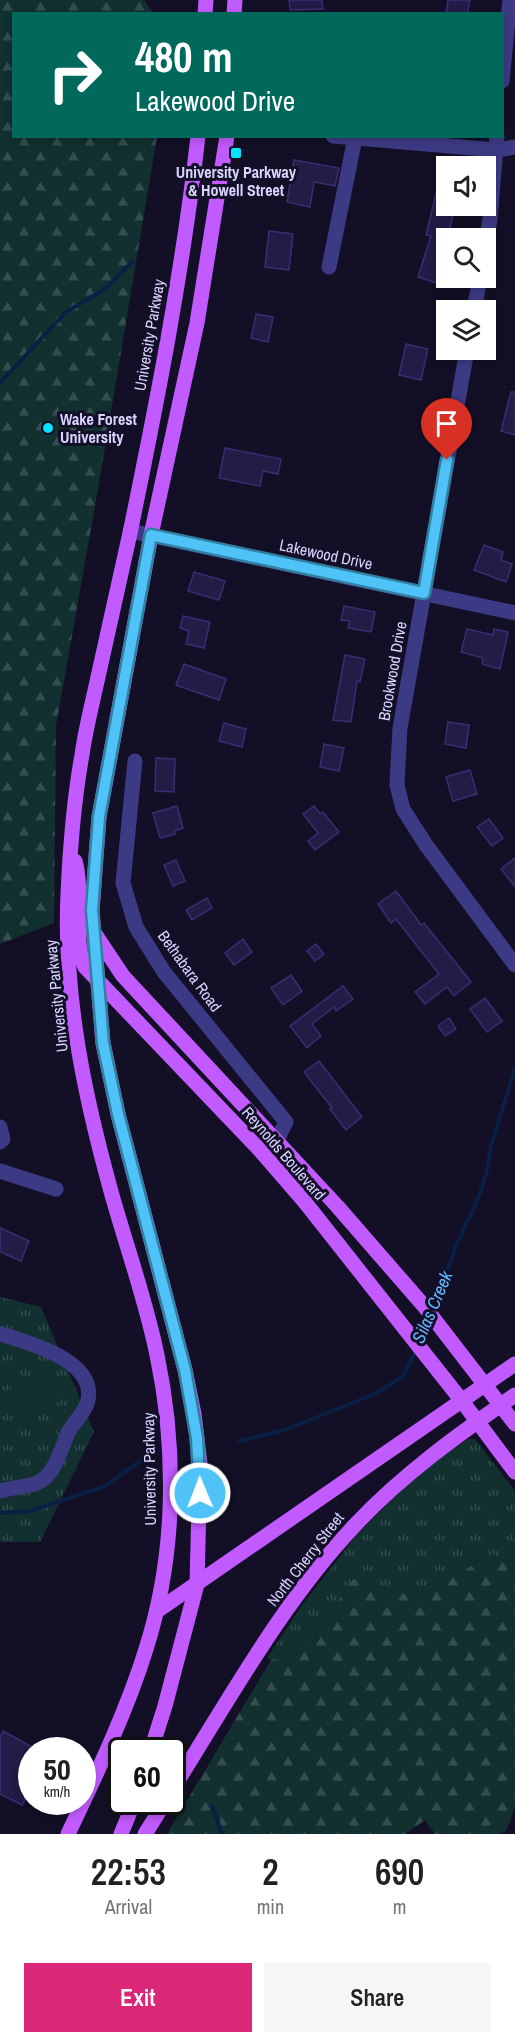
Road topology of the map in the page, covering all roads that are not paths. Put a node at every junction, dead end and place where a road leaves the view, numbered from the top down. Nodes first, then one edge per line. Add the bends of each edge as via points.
1 (510, 0) edge
2 (504, 61) edge
3 (198, 138) edge
4 (227, 138) edge
5 (355, 138) joint
6 (497, 143) edge
7 (515, 147) edge
8 (488, 228) edge
9 (329, 267) dead end
10 (465, 360) edge
11 (130, 531) junction
12 (151, 535) junction
13 (424, 593) junction
14 (515, 612) edge
15 (135, 761) dead end
16 (72, 848) junction
17 (94, 932) junction
18 (515, 965) edge
19 (97, 978) junction
20 (0, 1126) edge
21 (277, 1140) junction
22 (0, 1142) edge
23 (0, 1171) edge
24 (56, 1189) dead end
25 (0, 1334) edge
26 (515, 1364) edge
27 (485, 1385) junction
28 (515, 1395) edge
29 (462, 1401) junction
30 (501, 1405) junction
31 (477, 1421) junction
32 (515, 1424) edge
33 (515, 1472) edge
34 (0, 1491) edge
35 (197, 1584) junction
36 (157, 1611) junction
37 (155, 1737) edge
38 (186, 1768) edge
39 (129, 1815) edge
40 (157, 1815) edge
41 (68, 1834) edge
42 (121, 1834) edge
43 (145, 1834) edge

1 - 2 street
3 - 11 main road, University Parkway via 172,318
4 - 12 main road via 197,323
5 - 6 street
5 - 9 street
6 - 7 street
6 - 8 street
10 - 13 street, Brookwood Drive
11 - 12 street, Lakewood Drive
11 - 16 main road, University Parkway via 81,755
12 - 13 street, Lakewood Drive
12 - 17 main road via 99,817
13 - 14 street, Lakewood Drive
13 - 18 street, Brookwood Drive via 400,728 399,797 426,845
15 - 21 street, Bethabara Road via 123,883 136,927 164,972 286,1122
16 - 19 main road, Reynolds Boulevard via 80,876 81,956 85,967
16 - 36 main road, University Parkway via 68,939 78,1041 95,1131 153,1337 168,1425 169,1512
17 - 19 main road
17 - 21 main road, Reynolds Boulevard via 123,976
19 - 29 main road, Reynolds Boulevard via 281,1174
19 - 35 main road via 103,1043 118,1114 194,1414 200,1464
20 - 22 street
21 - 27 main road, Reynolds Boulevard via 424,1306
23 - 24 street
25 - 34 street via 55,1352 83,1377 88,1388 88,1400 51,1473 32,1485
26 - 27 main road, North Cherry Street
27 - 29 main road, North Cherry Street
27 - 30 main road, Reynolds Boulevard
28 - 30 main road, North Cherry Street
29 - 31 main road, Reynolds Boulevard
29 - 35 main road, North Cherry Street
30 - 31 main road, North Cherry Street
30 - 32 main road, Reynolds Boulevard
31 - 33 main road, Reynolds Boulevard
31 - 38 main road, North Cherry Street via 392,1487 312,1575
35 - 36 main road, North Cherry Street
35 - 37 main road
36 - 41 main road, University Parkway via 110,1742
39 - 42 main road
40 - 43 main road

